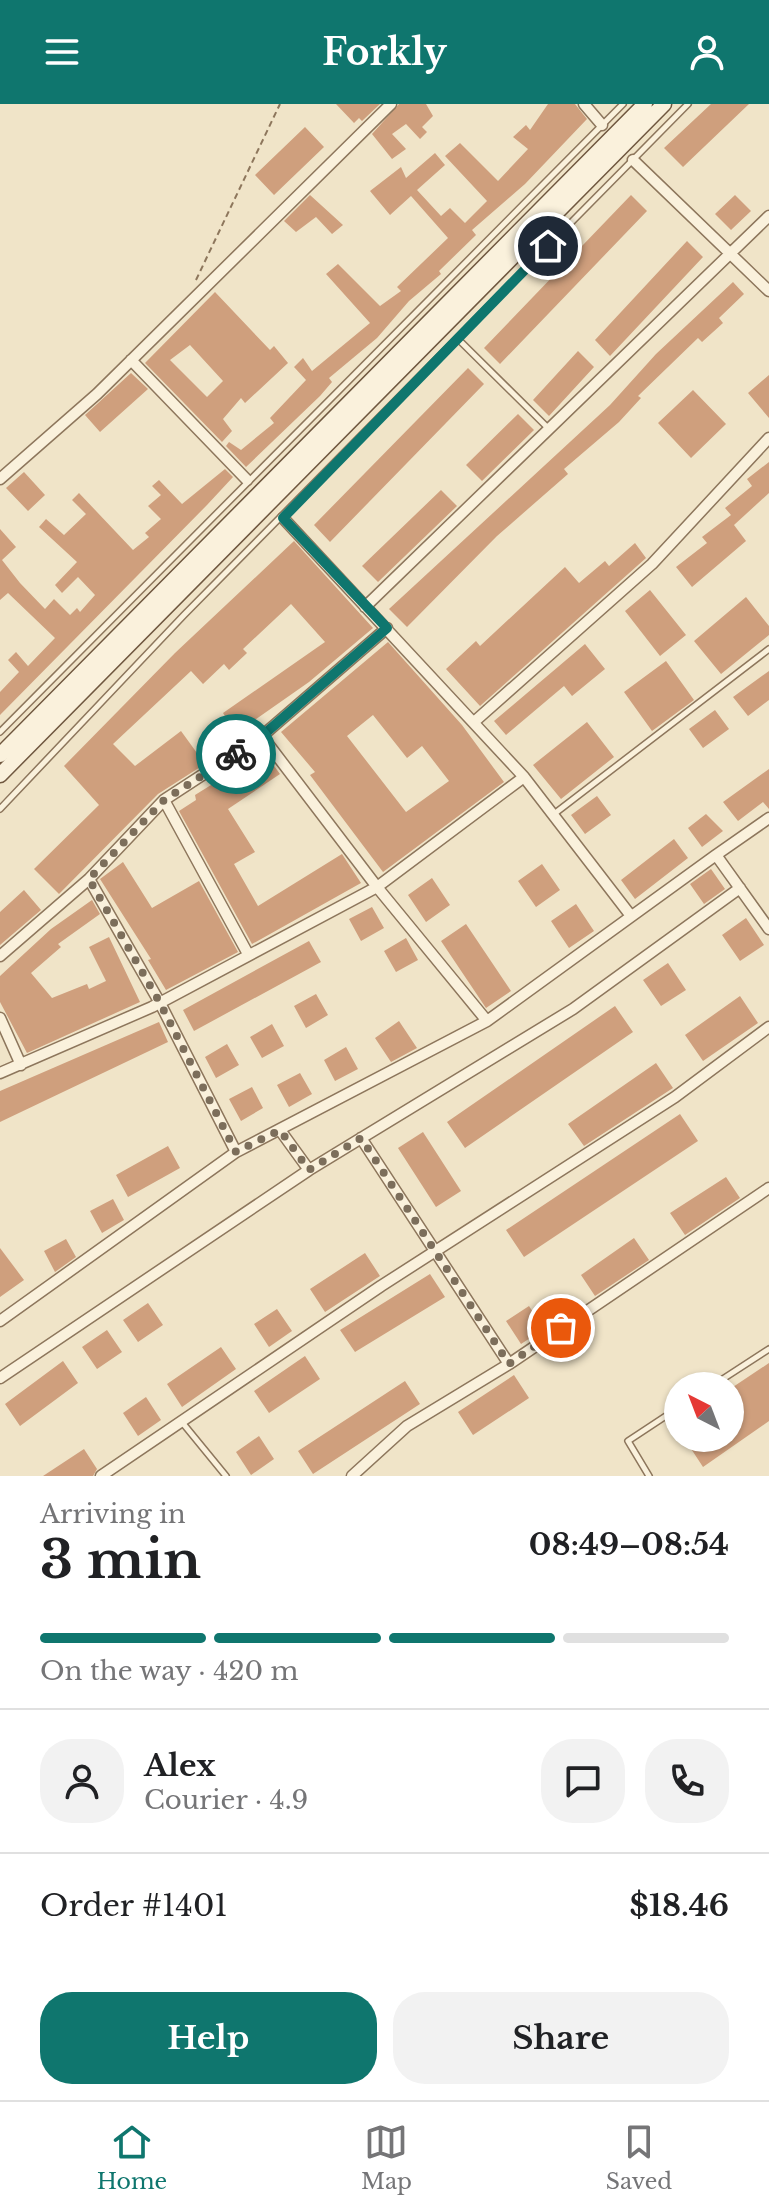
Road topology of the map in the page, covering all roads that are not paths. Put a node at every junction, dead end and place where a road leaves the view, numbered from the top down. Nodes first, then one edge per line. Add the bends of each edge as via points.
1 (391, 104) edge
2 (584, 104) edge
3 (623, 104) edge
4 (645, 104) edge
5 (664, 104) edge
6 (688, 104) edge
7 (602, 125) junction
8 (633, 160) junction
9 (769, 216) edge
10 (732, 252) junction
11 (769, 291) edge
12 (458, 339) junction
13 (131, 360) junction
14 (550, 430) junction
15 (769, 438) edge
16 (0, 479) edge
17 (247, 480) junction
18 (283, 518) junction
19 (365, 607) junction
20 (387, 628) junction
21 (769, 649) edge
22 (474, 722) junction
23 (0, 732) edge
24 (262, 736) junction
25 (0, 755) edge
26 (0, 775) edge
27 (524, 777) junction
28 (164, 800) junction
29 (0, 809) edge
30 (554, 814) junction
31 (769, 818) edge
32 (716, 855) junction
33 (89, 879) junction
34 (377, 887) junction
35 (740, 888) junction
36 (631, 916) junction
37 (769, 929) edge
38 (248, 954) junction
39 (0, 956) edge
40 (160, 1003) junction
41 (0, 1018) edge
42 (487, 1021) junction
43 (769, 1027) edge
44 (21, 1065) junction
45 (0, 1073) edge
46 (280, 1130) junction
47 (361, 1138) junction
48 (236, 1152) junction
49 (309, 1170) junction
50 (769, 1188) edge
51 (437, 1250) junction
52 (0, 1321) edge
53 (769, 1349) edge
54 (509, 1364) junction
55 (734, 1372) edge
56 (0, 1378) edge
57 (664, 1417) edge
58 (180, 1420) junction
59 (101, 1476) edge
60 (226, 1476) edge
61 (352, 1476) edge
62 (649, 1476) edge

1 - 13 street
2 - 7 street
3 - 7 lane
4 - 25 main road
5 - 26 main road
6 - 8 lane
7 - 17 lane
8 - 10 street
8 - 12 lane
9 - 10 street
10 - 11 street
10 - 14 street
12 - 14 lane
12 - 18 lane
13 - 16 street
13 - 17 street
14 - 19 street
15 - 22 street via 652,564
17 - 23 lane
18 - 19 street
18 - 29 lane
19 - 20 street
20 - 22 street
20 - 24 street
21 - 30 lane
22 - 27 street
24 - 28 street
24 - 34 street
27 - 30 street
27 - 34 street
28 - 33 street
28 - 38 street
30 - 36 street
31 - 32 street
32 - 35 street
32 - 36 street
33 - 39 street
33 - 40 street
34 - 38 street
34 - 42 street
35 - 37 street
35 - 47 street via 573,1009
36 - 42 street
38 - 40 street
40 - 44 street
40 - 48 street
41 - 44 street
42 - 46 street
43 - 51 street via 675,1097
44 - 45 street
46 - 48 street
46 - 49 street
47 - 49 street
47 - 51 street
48 - 52 street
49 - 56 street
50 - 54 street
51 - 54 street
51 - 58 street
53 - 55 lane
54 - 61 street via 407,1426
57 - 62 lane via 628,1441
58 - 59 street
58 - 60 lane

